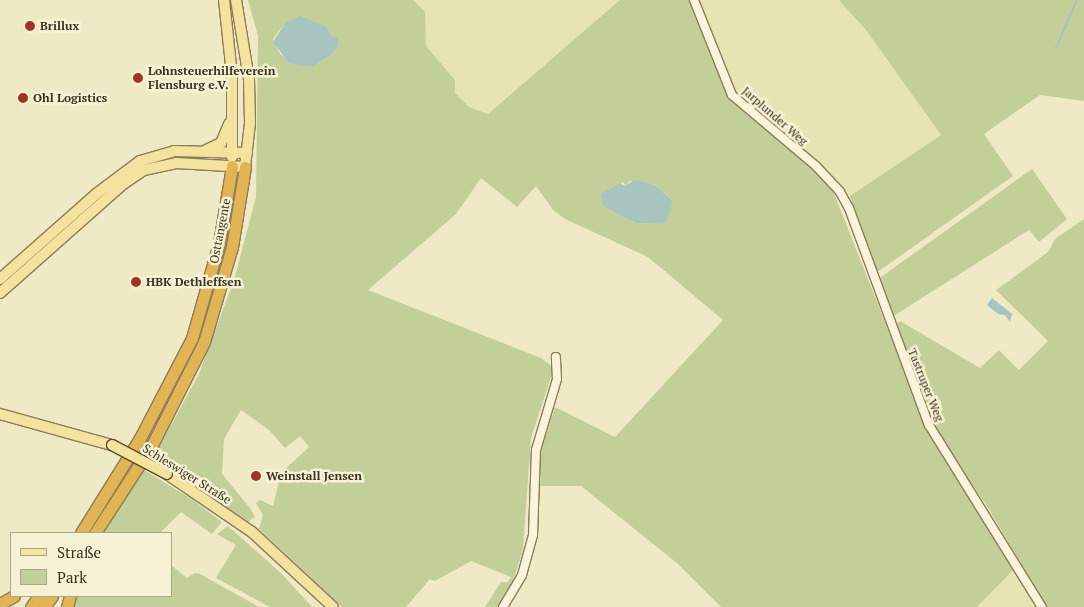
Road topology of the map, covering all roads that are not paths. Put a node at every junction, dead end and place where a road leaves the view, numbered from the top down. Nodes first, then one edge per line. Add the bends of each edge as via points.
1 (224, 0) edge
2 (236, 0) edge
3 (694, 0) edge
4 (233, 91) junction
5 (201, 151) junction
6 (233, 153) junction
7 (247, 153) junction
8 (232, 166) junction
9 (246, 167) junction
10 (849, 208) joint
11 (0, 279) edge
12 (0, 293) edge
13 (556, 357) dead end
14 (0, 414) edge
15 (105, 498) junction
16 (116, 503) junction
17 (78, 532) edge
18 (82, 532) edge
19 (96, 532) edge
20 (100, 532) edge
21 (12, 597) edge
22 (0, 604) edge
23 (333, 607) edge
24 (503, 607) edge
25 (1042, 607) edge

1 - 4 main road, Osttangente
2 - 7 main road, Osttangente via 249,79
3 - 10 street, Jarplunder Weg via 732,95 816,166 840,192
4 - 5 main road via 226,135 213,148
4 - 6 main road, Osttangente
5 - 6 main road
5 - 11 main road via 159,153 140,161 103,188
6 - 7 main road
6 - 8 main road, Osttangente
7 - 9 main road, Osttangente
8 - 9 main road
8 - 12 main road via 176,163 144,170 123,184
8 - 15 highway, Osttangente via 219,243 192,338
9 - 16 highway, Osttangente via 232,247 204,342 152,445
10 - 25 street, Tastruper Weg via 929,426
13 - 24 street via 557,379 536,450 533,535 522,575
14 - 23 main road, Schleswiger Straße, bridge via 112,445 167,474 252,532
15 - 17 highway
15 - 18 highway
16 - 19 highway
16 - 20 highway
21 - 22 highway

